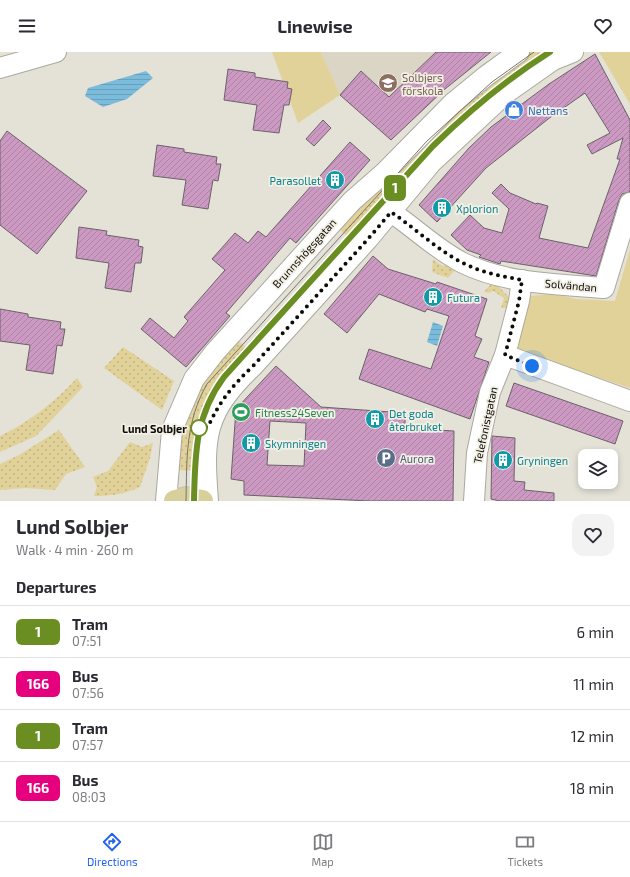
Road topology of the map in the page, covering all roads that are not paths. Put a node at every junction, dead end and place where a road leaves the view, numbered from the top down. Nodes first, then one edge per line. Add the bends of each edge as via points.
1 (56, 52) edge
2 (519, 52) edge
3 (573, 52) edge
4 (0, 68) edge
5 (630, 203) edge
6 (391, 212) junction
7 (522, 280) junction
8 (505, 355) junction
9 (630, 401) edge
10 (166, 501) edge
11 (175, 501) edge
12 (202, 501) edge
13 (208, 501) edge
14 (474, 501) edge

1 - 4 street
2 - 10 street, Brunnshögsgatan via 453,103 385,172 352,201 215,352 194,379 172,430
3 - 6 street via 553,60 506,93 431,163
5 - 7 street, Solvändan via 604,288
6 - 7 street via 462,263 485,272
6 - 13 street via 257,362 234,384 217,407 208,427
7 - 8 street, Telefonistgatan
8 - 9 street
8 - 14 street, Telefonistgatan via 490,392 477,453
11 - 12 main road via 186,498

